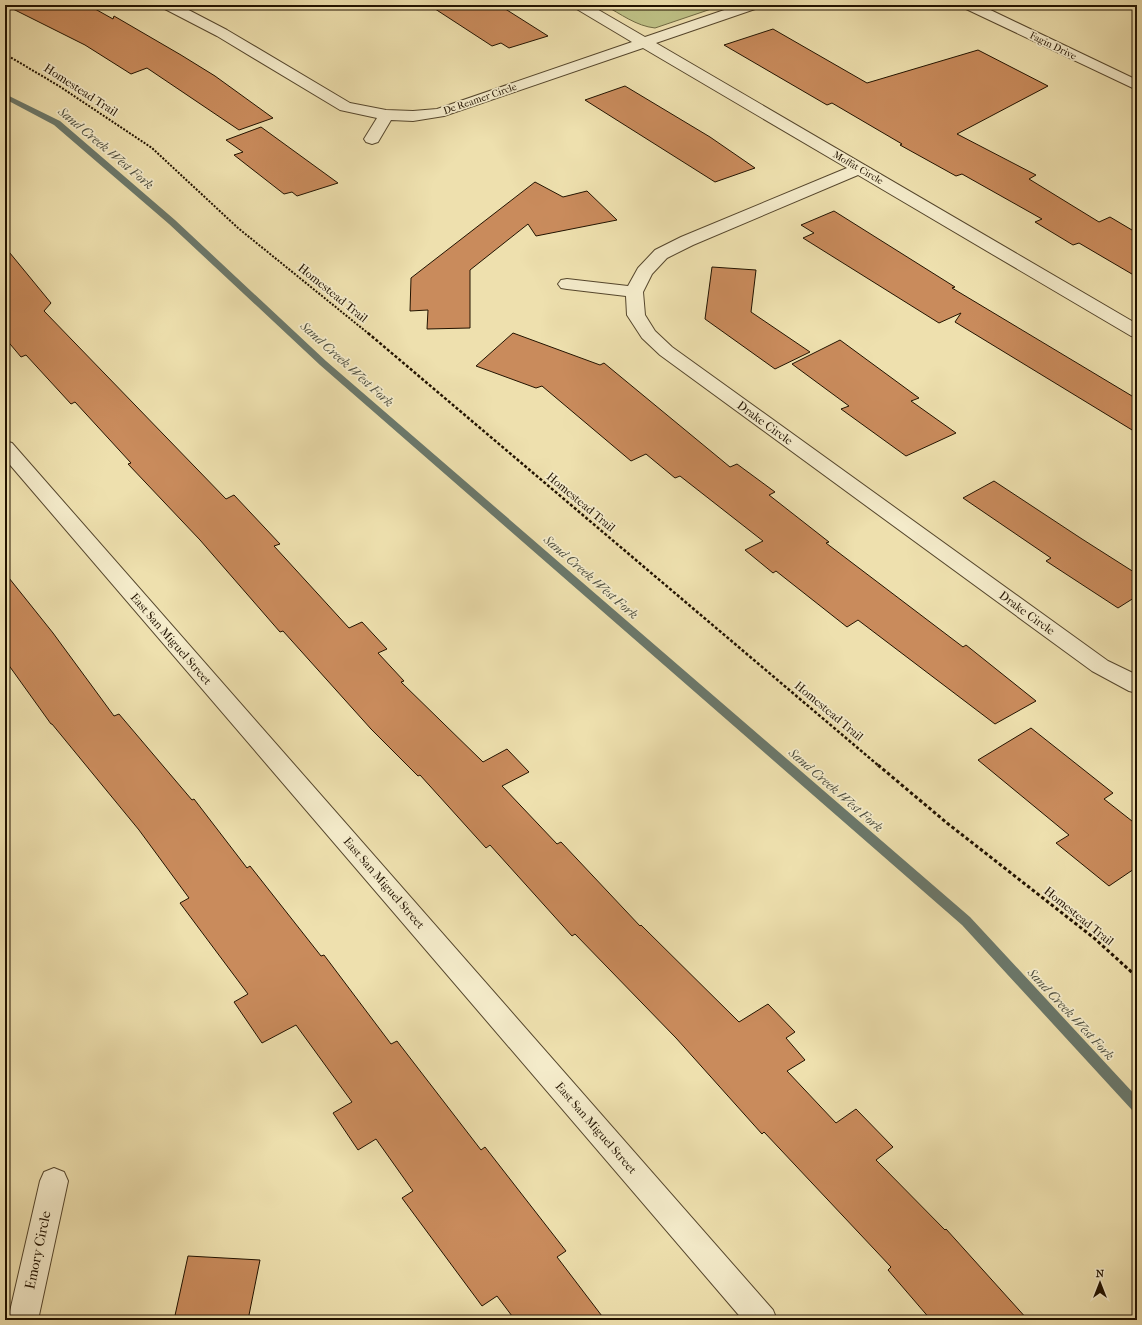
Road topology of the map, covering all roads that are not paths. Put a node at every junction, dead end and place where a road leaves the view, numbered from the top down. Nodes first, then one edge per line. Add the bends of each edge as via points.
1 (168, 5) edge
2 (580, 5) edge
3 (753, 5) edge
4 (969, 5) edge
5 (644, 42) junction
6 (1137, 86) edge
7 (386, 115) junction
8 (372, 139) dead end
9 (859, 169) junction
10 (568, 284) dead end
11 (634, 292) junction
12 (1137, 332) edge
13 (5, 447) edge
14 (1137, 685) edge
15 (54, 1181) dead end
16 (23, 1320) edge
17 (762, 1320) edge

1 - 7 street, De Reamer Circle via 222,33 345,107
2 - 5 street, Moffat Circle
3 - 5 street, De Reamer Circle
4 - 6 street, Fagin Drive
5 - 7 street, De Reamer Circle via 439,113 413,116
5 - 9 street, Moffat Circle
7 - 8 street
9 - 11 street via 661,254 644,272
9 - 12 street, Moffat Circle
10 - 11 street
11 - 14 street, Drake Circle via 636,315 648,334 666,351 1100,666
13 - 17 street, East San Miguel Street
15 - 16 street, Emory Circle

